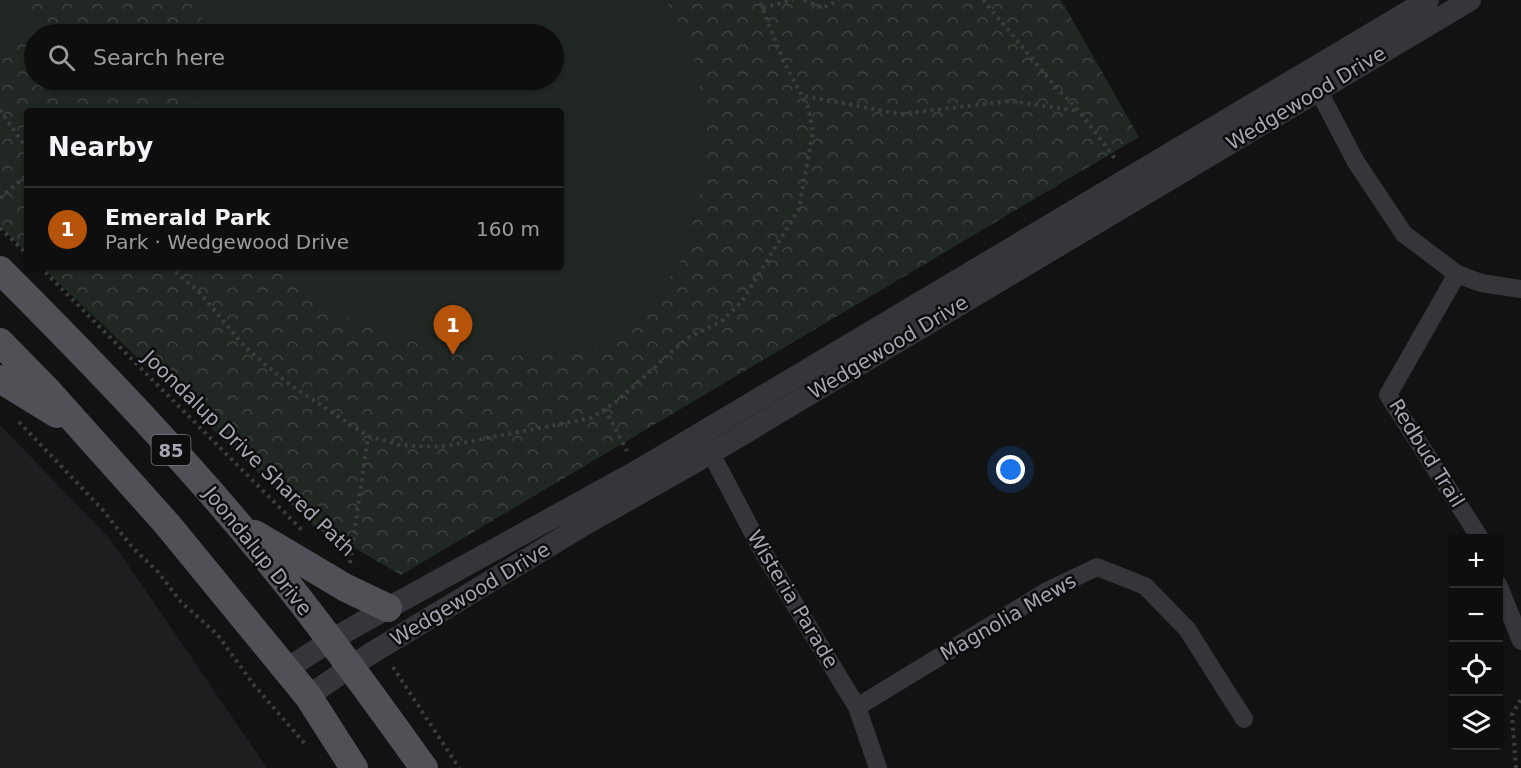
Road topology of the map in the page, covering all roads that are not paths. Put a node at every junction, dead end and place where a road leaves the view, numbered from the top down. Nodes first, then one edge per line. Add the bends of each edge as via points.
1 (1428, 0) edge
2 (1470, 0) edge
3 (1309, 70) junction
4 (1319, 91) junction
5 (0, 270) edge
6 (1457, 274) junction
7 (1521, 289) edge
8 (0, 342) edge
9 (0, 379) edge
10 (82, 428) junction
11 (706, 443) junction
12 (237, 523) junction
13 (1477, 534) edge
14 (1500, 588) edge
15 (388, 608) junction
16 (330, 641) junction
17 (1521, 641) edge
18 (351, 667) junction
19 (285, 670) junction
20 (308, 696) junction
21 (857, 707) junction
22 (1244, 719) dead end
23 (354, 768) edge
24 (424, 768) edge
25 (878, 768) edge

1 - 3 street, Wedgewood Drive
2 - 4 street, Wedgewood Drive
3 - 4 street
3 - 11 street, Wedgewood Drive
4 - 6 street via 1356,162 1404,234
4 - 11 street, Wedgewood Drive
5 - 12 main road, Joondalup Drive / 85 via 77,347
6 - 7 street via 1481,283
6 - 13 street, Redbud Trail via 1388,395
8 - 10 main road, 85
9 - 10 main road
10 - 19 main road, 85 via 167,524
11 - 15 street, Wedgewood Drive via 639,470
11 - 18 street, Wedgewood Drive via 572,532
11 - 21 street, Wisteria Parade via 763,552
12 - 15 main road via 347,580
12 - 16 main road, Joondalup Drive / 85
14 - 17 street
15 - 16 street, Wedgewood Drive
16 - 18 main road, Joondalup Drive / 85
16 - 19 street, Wedgewood Drive
18 - 20 street, Wedgewood Drive
18 - 24 main road, Joondalup Drive / 85
19 - 20 main road, 85
20 - 23 main road, 85
21 - 22 street, Magnolia Mews via 1048,590 1097,567 1145,586 1187,629
21 - 25 street, Wisteria Parade

